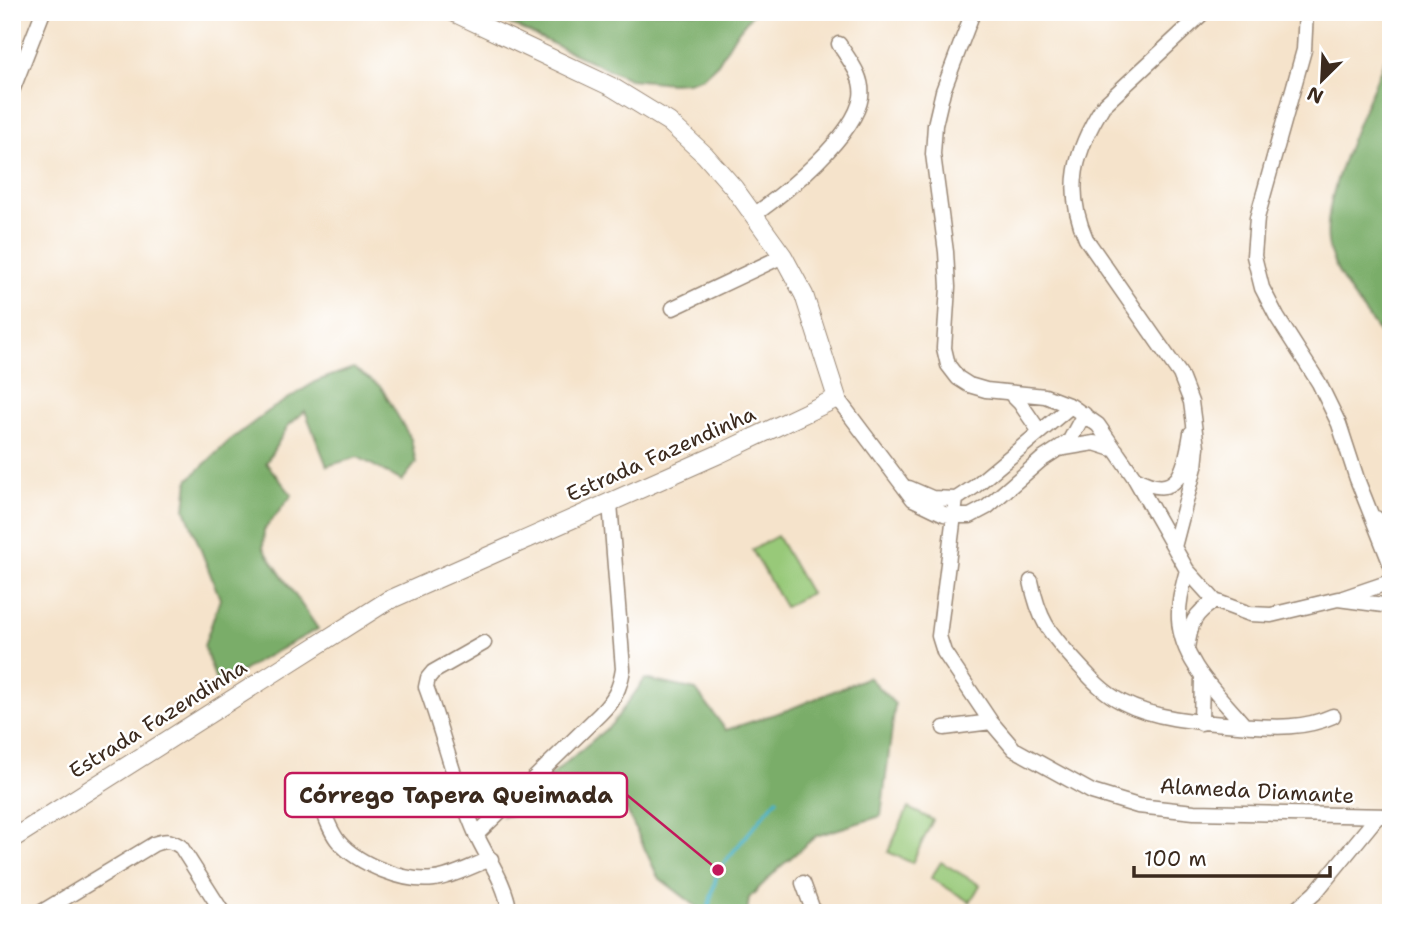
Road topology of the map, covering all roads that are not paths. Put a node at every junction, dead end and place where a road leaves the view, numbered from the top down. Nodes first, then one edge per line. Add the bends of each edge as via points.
1 (43, 12) edge
2 (453, 12) edge
3 (973, 12) edge
4 (1204, 12) edge
5 (1306, 12) edge
6 (839, 44) dead end
7 (12, 91) edge
8 (754, 215) junction
9 (783, 256) junction
10 (673, 308) dead end
11 (1012, 394) junction
12 (837, 398) junction
13 (1071, 405) junction
14 (1084, 414) junction
15 (1193, 418) junction
16 (1035, 437) junction
17 (1058, 449) junction
18 (1116, 450) junction
19 (1041, 460) junction
20 (1135, 477) junction
21 (900, 484) junction
22 (974, 487) junction
23 (956, 499) junction
24 (610, 503) junction
25 (987, 507) junction
26 (1371, 511) junction
27 (956, 516) junction
28 (1391, 536) edge
29 (1174, 547) junction
30 (1391, 565) edge
31 (1187, 570) junction
32 (1031, 581) dead end
33 (1389, 581) edge
34 (1338, 599) junction
35 (1215, 601) junction
36 (1391, 605) edge
37 (484, 643) dead end
38 (1187, 649) junction
39 (1202, 676) junction
40 (1333, 716) dead end
41 (991, 722) junction
42 (1202, 723) junction
43 (1244, 725) junction
44 (944, 728) dead end
45 (318, 798) dead end
46 (1384, 816) edge
47 (477, 835) junction
48 (12, 839) edge
49 (491, 859) junction
50 (803, 883) dead end
51 (1315, 893) junction
52 (40, 913) edge
53 (223, 913) edge
54 (510, 913) edge
55 (814, 913) edge
56 (1292, 913) edge
57 (1308, 913) edge

1 - 7 street
2 - 8 street via 611,87 669,122
3 - 11 street via 935,125 933,154 946,252 944,348 948,365 958,378 969,385
4 - 15 street via 1103,106 1080,153 1074,195 1086,239 1180,374
5 - 26 street via 1304,50 1257,218 1254,256 1267,298 1339,424
6 - 8 street via 859,76 862,96 855,118 785,192
8 - 9 street
9 - 10 street
9 - 12 street via 804,295
11 - 13 street via 1045,396
11 - 16 street
12 - 21 street
12 - 24 street, Estrada Fazendinha
13 - 14 street
13 - 16 street
14 - 17 street via 1070,440
14 - 18 street
15 - 20 street via 1175,482 1157,487
15 - 29 street via 1195,467
16 - 19 street
16 - 22 street
17 - 18 street via 1094,443
17 - 19 street
18 - 20 street
19 - 25 street
20 - 29 street
21 - 23 street via 932,498
21 - 27 street via 921,504
22 - 23 street
22 - 25 street
23 - 27 street, Alameda Diamante
24 - 47 street via 621,684 600,714
24 - 48 street, Estrada Fazendinha via 387,601
25 - 27 street via 970,516
26 - 28 street
26 - 30 street
27 - 41 street, Alameda Diamante via 939,636 944,652
29 - 31 street
31 - 35 street
31 - 38 street via 1179,603
32 - 42 street via 1049,632 1094,682 1121,702
33 - 34 street
33 - 36 street via 1385,591
34 - 35 street via 1271,615 1250,614
34 - 36 street
35 - 38 street via 1194,618
37 - 47 street via 433,671 426,687
38 - 39 street
39 - 42 street
39 - 43 street
40 - 43 street via 1296,727
41 - 44 street
41 - 46 street, Alameda Diamante via 1014,749 1092,792 1138,806 1194,812
42 - 43 street
45 - 49 street via 338,841 374,867 435,879
46 - 51 street
47 - 49 street
49 - 54 street
50 - 55 street
51 - 56 street
51 - 57 street
52 - 53 street via 166,840 181,847

